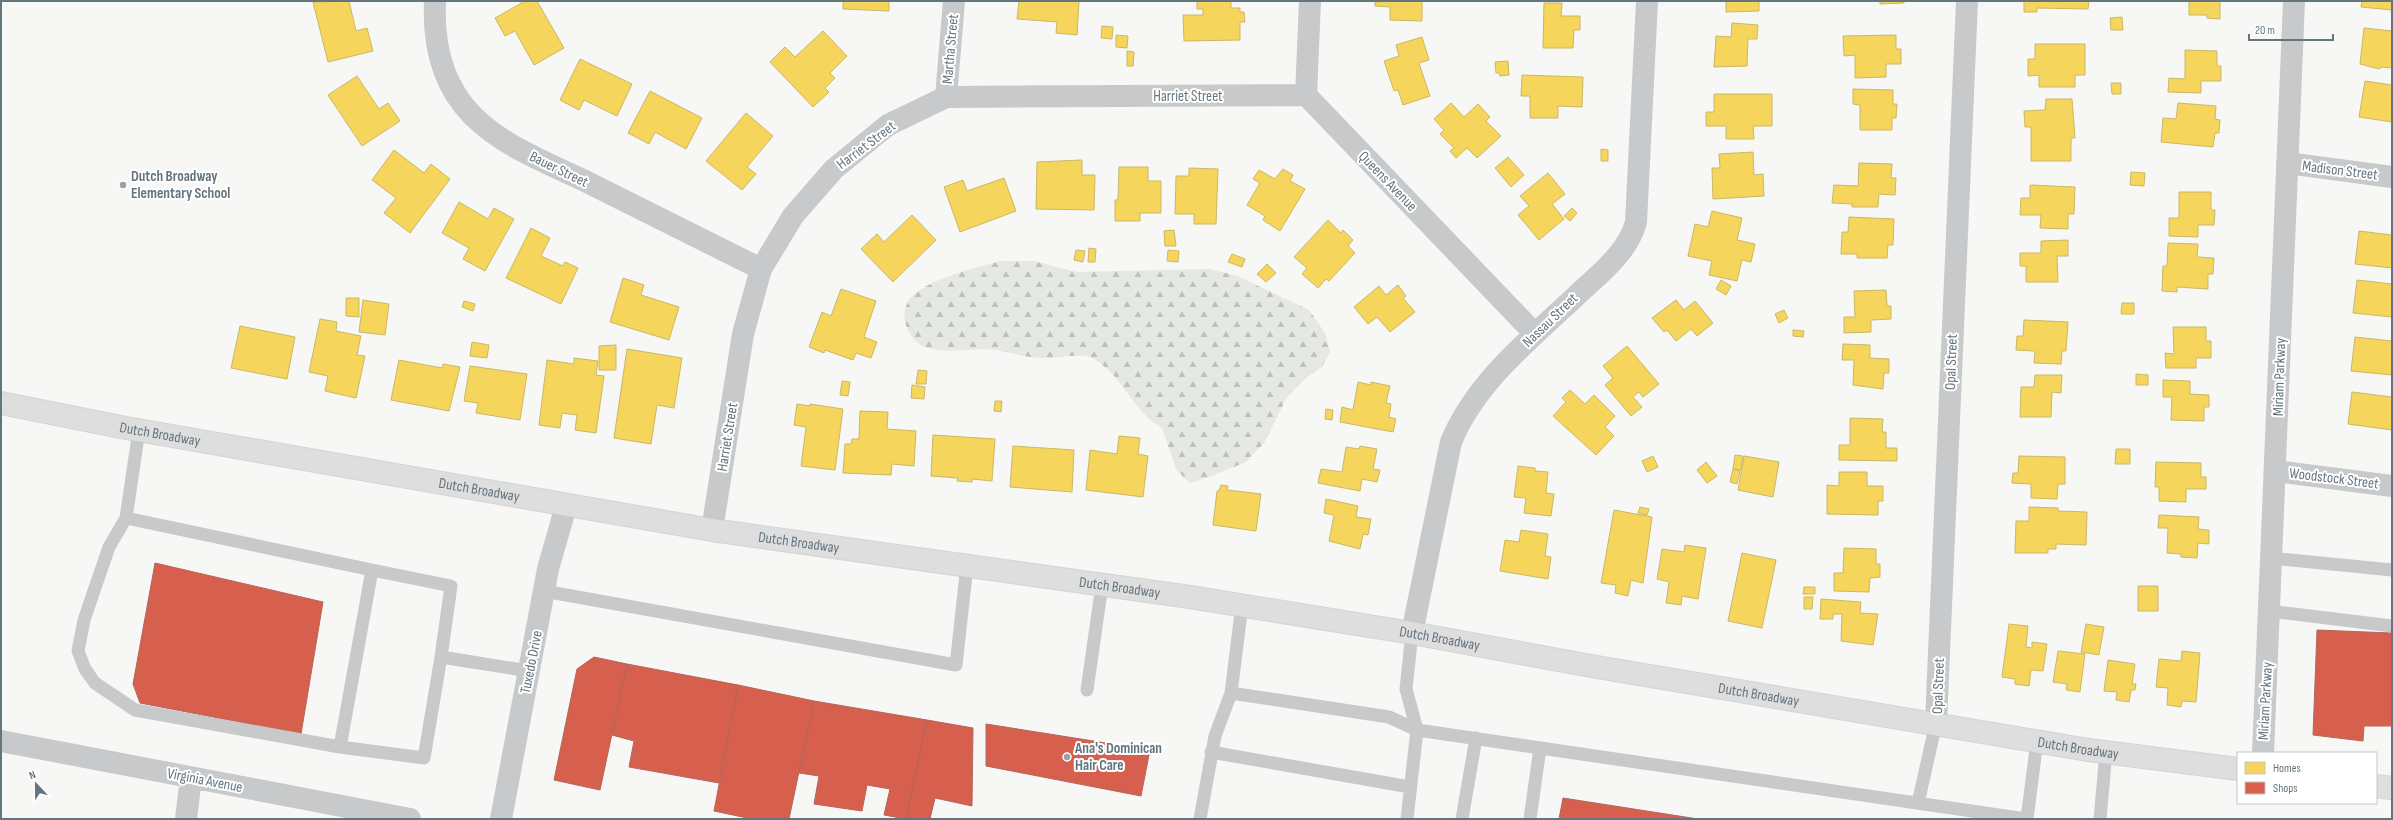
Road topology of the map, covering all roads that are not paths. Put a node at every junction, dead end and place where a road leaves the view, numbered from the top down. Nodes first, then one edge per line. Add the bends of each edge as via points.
1 (434, 1) edge
2 (954, 1) edge
3 (1310, 1) edge
4 (1647, 1) edge
5 (1967, 1) edge
6 (2294, 1) edge
7 (1306, 95) junction
8 (946, 97) junction
9 (2287, 163) junction
10 (2392, 176) edge
11 (762, 269) junction
12 (1535, 334) junction
13 (1, 403) edge
14 (139, 430) junction
15 (2275, 471) junction
16 (2392, 486) edge
17 (566, 506) junction
18 (126, 518) junction
19 (712, 530) junction
20 (2271, 558) junction
21 (967, 566) junction
22 (372, 570) junction
23 (2392, 570) edge
24 (1102, 585) junction
25 (544, 591) junction
26 (1242, 605) junction
27 (2269, 611) junction
28 (2392, 626) edge
29 (1412, 633) junction
30 (441, 657) junction
31 (529, 671) junction
32 (1087, 690) dead end
33 (1231, 693) junction
34 (1936, 723) junction
35 (1417, 730) junction
36 (1476, 738) junction
37 (1, 741) edge
38 (2037, 741) junction
39 (340, 747) junction
40 (1540, 748) junction
41 (1212, 752) junction
42 (2106, 752) junction
43 (2263, 752) edge
44 (2237, 769) edge
45 (191, 778) junction
46 (1410, 786) junction
47 (2377, 786) edge
48 (2392, 788) edge
49 (1918, 803) junction
50 (186, 819) edge
51 (410, 819) edge
52 (501, 819) edge
53 (1200, 819) edge
54 (1407, 819) edge
55 (1462, 819) edge
56 (1530, 819) edge
57 (2026, 819) edge
58 (2100, 819) edge

1 - 11 street, Bauer Street via 439,58 456,95 473,116 511,145
2 - 8 street, Martha Street
3 - 7 street
4 - 12 street, Nassau Street via 1636,222 1633,233 1610,265
5 - 34 street, Opal Street
6 - 9 street, Miriam Parkway
7 - 8 street, Harriet Street
7 - 12 street, Queens Avenue
8 - 11 street, Harriet Street via 888,125 834,169 793,216
9 - 10 street, Madison Street
9 - 15 street, Miriam Parkway
11 - 19 street, Harriet Street via 743,334
12 - 29 street, Nassau Street via 1487,383 1460,420 1452,442
13 - 14 main road, Dutch Broadway
14 - 17 main road, Dutch Broadway
14 - 18 lane
15 - 16 street, Woodstock Street
15 - 20 street, Miriam Parkway
17 - 19 main road, Dutch Broadway
17 - 25 street, Tuxedo Drive
18 - 22 lane
18 - 39 lane via 109,547 84,620 78,651 85,670 95,683 135,710
19 - 21 main road, Dutch Broadway
20 - 23 lane
20 - 27 street, Miriam Parkway
21 - 24 main road, Dutch Broadway
21 - 25 lane via 956,665
22 - 30 lane via 451,586
22 - 39 lane
24 - 26 main road, Dutch Broadway
24 - 32 lane
25 - 31 street, Tuxedo Drive
26 - 29 main road, Dutch Broadway
26 - 33 lane
27 - 28 lane
27 - 43 street, Miriam Parkway
29 - 34 main road, Dutch Broadway via 1598,667
29 - 35 lane via 1406,689
30 - 31 lane
30 - 39 lane via 424,758
31 - 52 street, Tuxedo Drive
33 - 35 lane via 1389,717
33 - 41 lane via 1215,736
34 - 38 main road, Dutch Broadway
34 - 49 lane
35 - 36 lane
35 - 46 lane
36 - 40 lane
36 - 55 lane
37 - 45 street, Virginia Avenue
38 - 42 main road, Dutch Broadway
38 - 57 lane
40 - 49 lane
40 - 56 lane
41 - 46 lane
41 - 53 lane
42 - 44 main road, Dutch Broadway
42 - 58 lane
45 - 50 street
45 - 51 street, Virginia Avenue
46 - 54 lane
47 - 48 main road
49 - 57 lane

